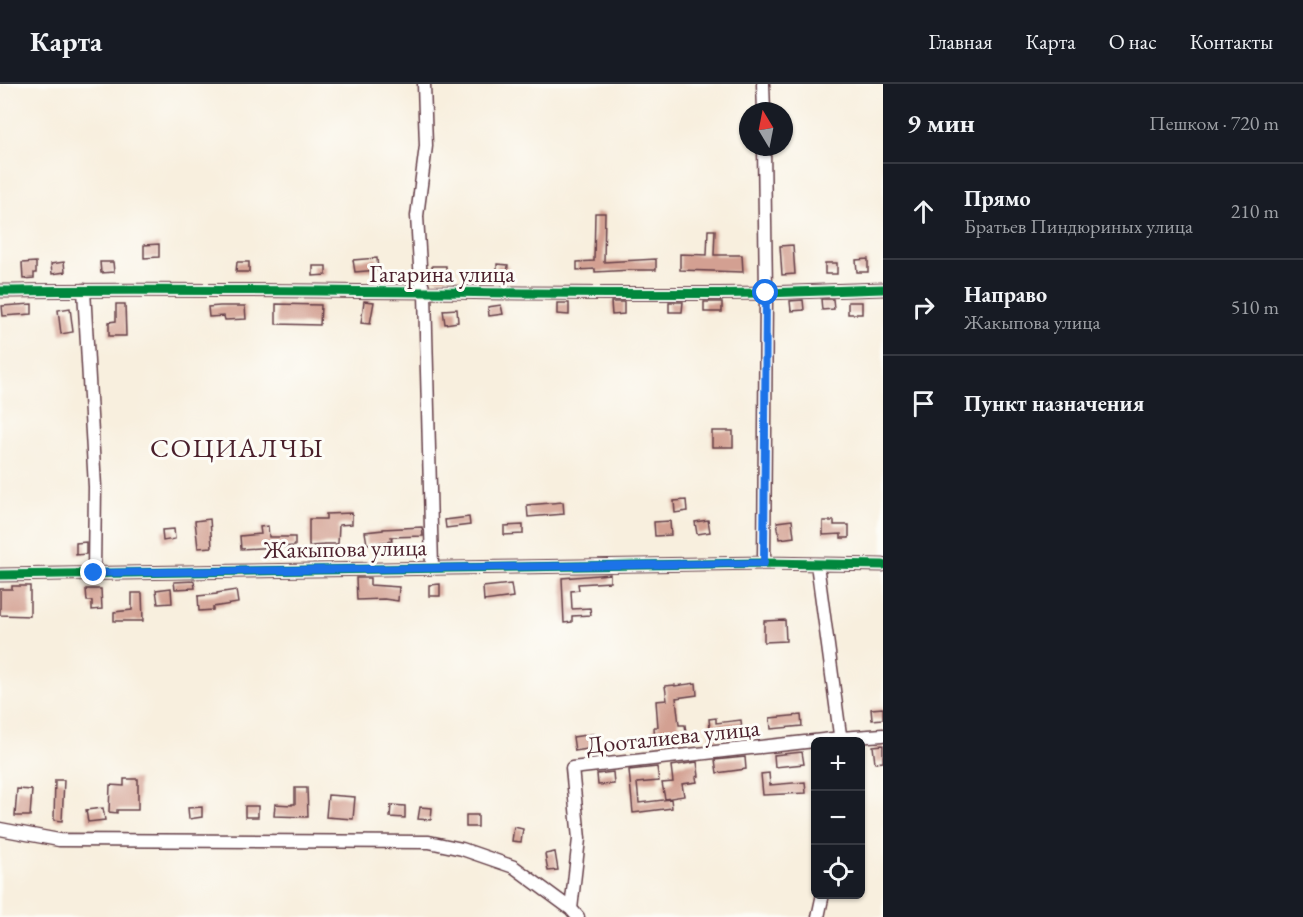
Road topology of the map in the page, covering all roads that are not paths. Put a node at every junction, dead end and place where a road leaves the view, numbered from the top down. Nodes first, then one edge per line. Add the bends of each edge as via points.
1 (424, 84) edge
2 (763, 84) edge
3 (764, 102) edge
4 (764, 156) edge
5 (883, 289) edge
6 (84, 290) junction
7 (0, 291) edge
8 (425, 293) junction
9 (766, 293) junction
10 (764, 563) junction
11 (817, 564) junction
12 (883, 565) edge
13 (432, 567) junction
14 (94, 573) junction
15 (0, 575) edge
16 (883, 735) edge
17 (841, 737) edge
18 (865, 737) edge
19 (811, 743) edge
20 (0, 828) edge
21 (822, 899) edge
22 (575, 913) edge
23 (818, 917) edge

1 - 8 street via 426,146 417,216
2 - 3 street
4 - 9 street
5 - 9 street, Гагарина улица
6 - 7 street, Гагарина улица
6 - 8 street, Гагарина улица
6 - 14 street via 95,487
8 - 9 street, Гагарина улица
8 - 13 street
9 - 10 street
10 - 11 street, Жакыпова улица
10 - 13 street, Жакыпова улица
11 - 12 street, Жакыпова улица
11 - 17 street
13 - 14 street, Жакыпова улица
14 - 15 street, Жакыпова улица
16 - 18 street, Дооталиева улица
19 - 22 street, Дооталиева улица via 573,768 579,839
20 - 22 street via 59,840 429,842 514,867
21 - 23 street

